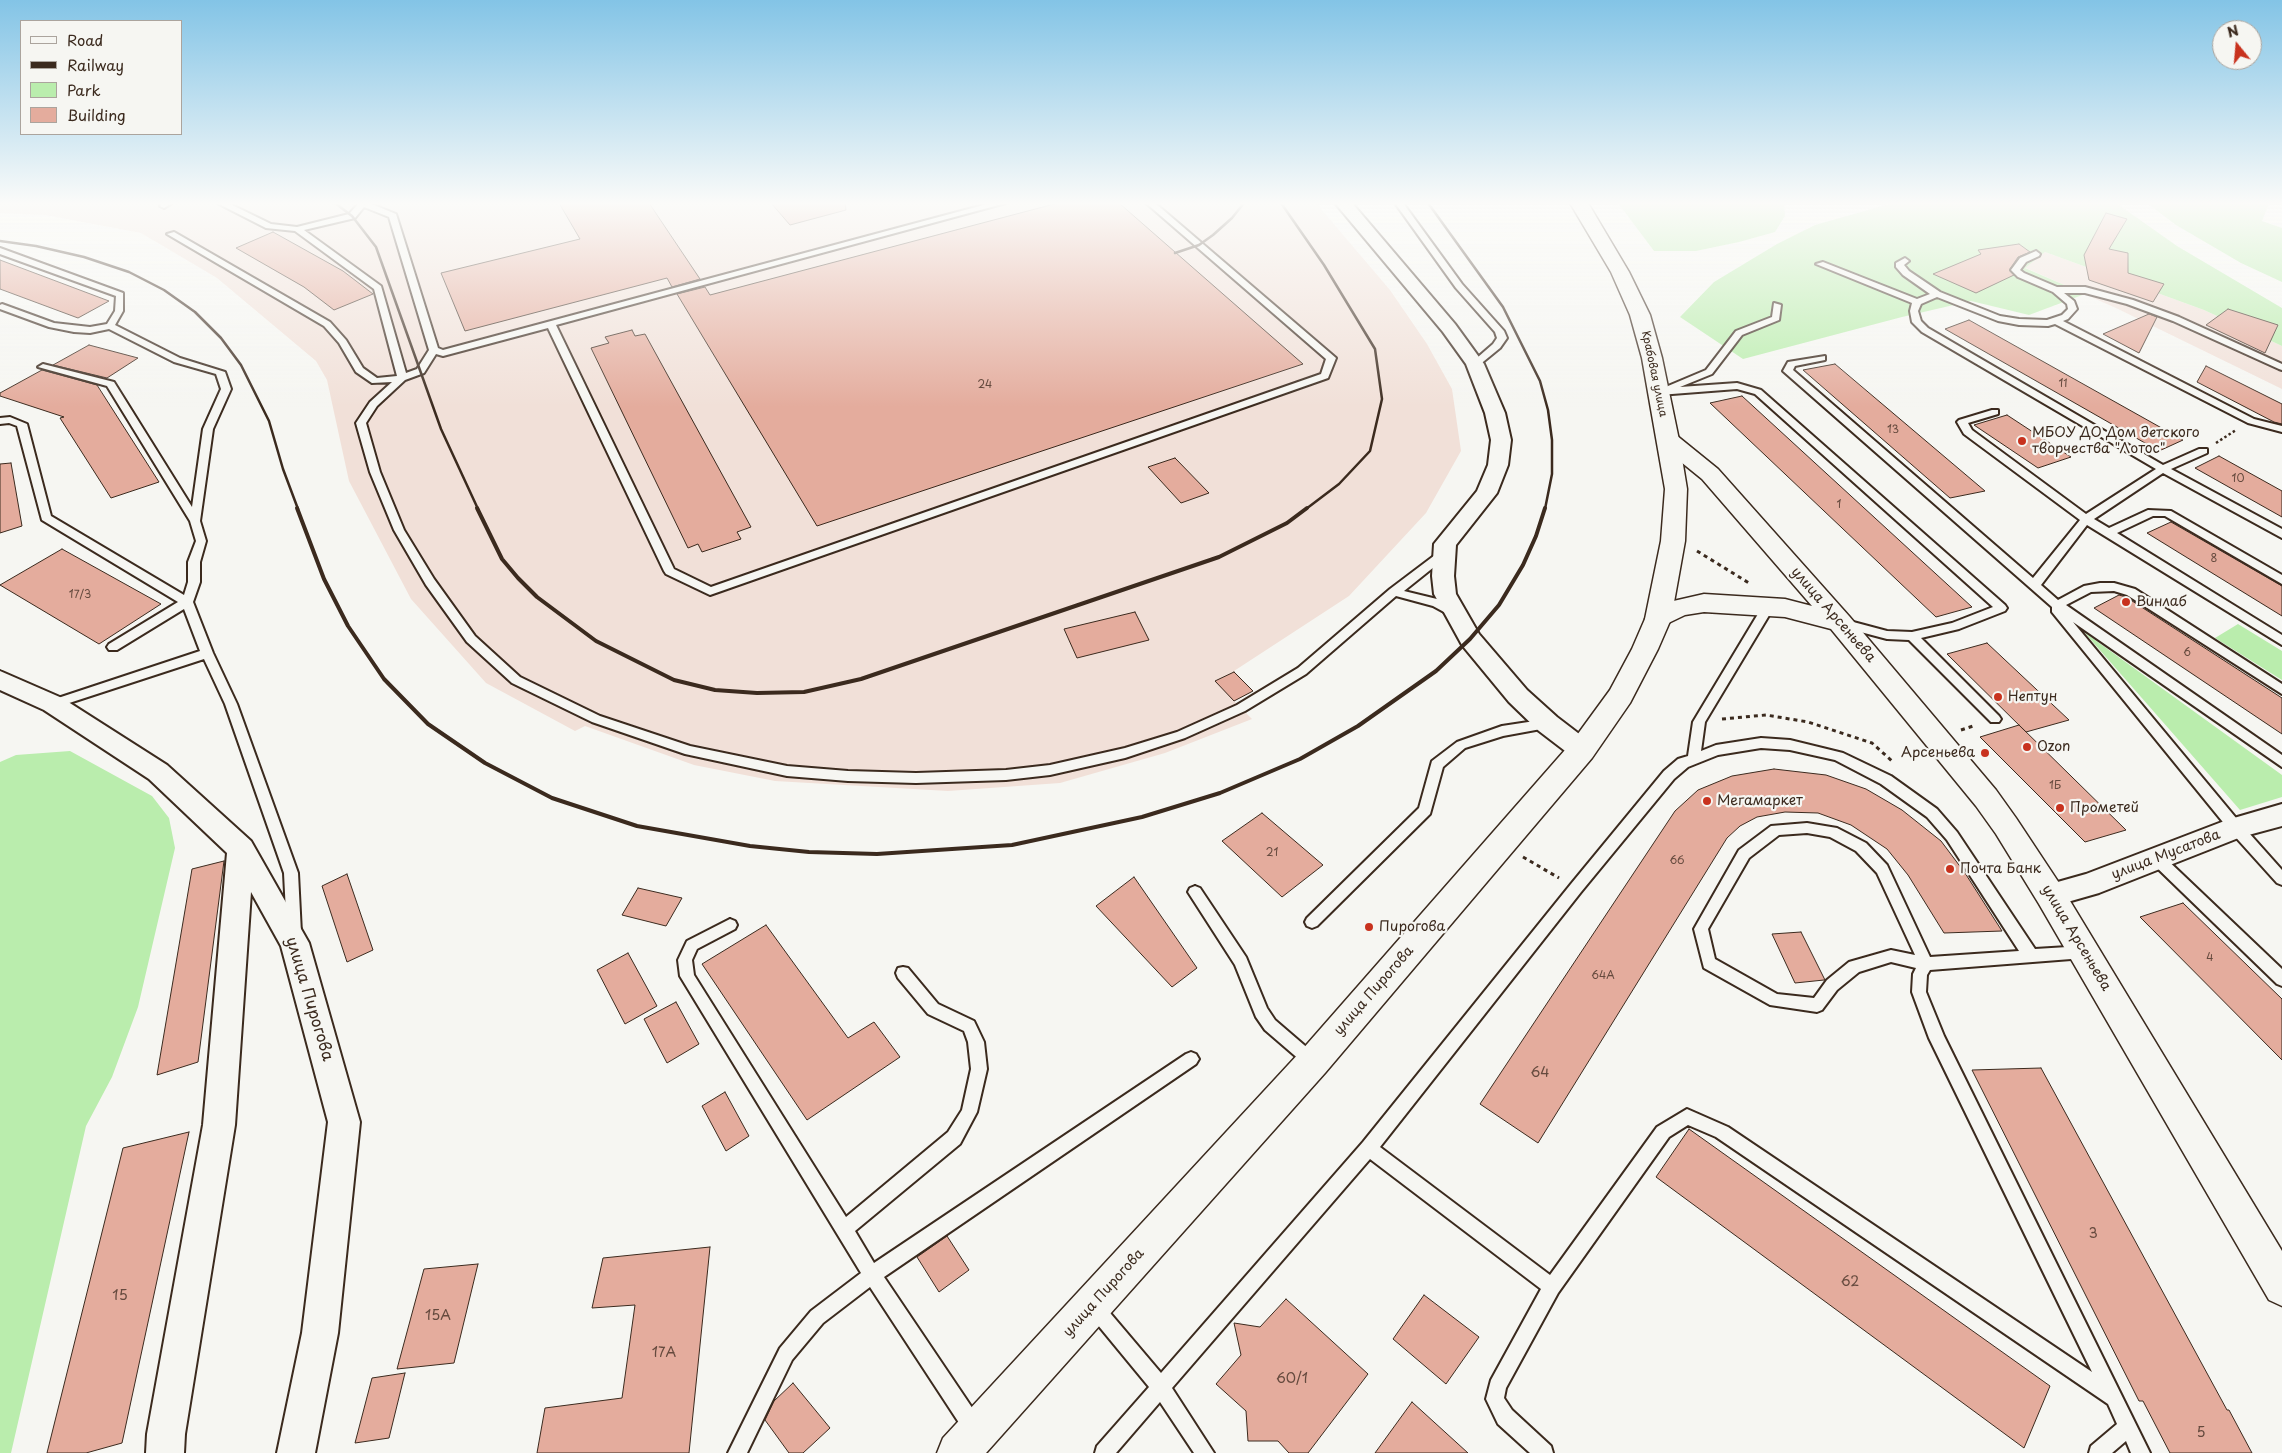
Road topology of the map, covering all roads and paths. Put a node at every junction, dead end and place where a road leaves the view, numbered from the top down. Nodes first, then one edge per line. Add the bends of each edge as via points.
1 (54, 271) edge
2 (235, 271) edge
3 (354, 271) edge
4 (410, 271) edge
5 (749, 271) edge
6 (1229, 271) edge
7 (1401, 271) edge
8 (1448, 271) edge
9 (1619, 271) edge
10 (1837, 271) edge
11 (1904, 271) edge
12 (2016, 271) edge
13 (2056, 290) junction
14 (1938, 294) junction
15 (1917, 302) junction
16 (1777, 305) dead end
17 (2, 307) dead end
18 (2057, 321) junction
19 (551, 324) junction
20 (110, 326) junction
21 (434, 350) junction
22 (1822, 358) dead end
23 (1475, 364) junction
24 (43, 367) dead end
25 (2282, 367) edge
26 (402, 378) junction
27 (1659, 392) junction
28 (1995, 412) dead end
29 (0, 421) edge
30 (2251, 421) junction
31 (2282, 430) edge
32 (1668, 440) junction
33 (2203, 451) joint
34 (2163, 469) junction
35 (2086, 519) junction
36 (195, 521) junction
37 (2108, 533) junction
38 (2282, 534) edge
39 (1673, 541) junction
40 (1443, 555) junction
41 (2282, 580) edge
42 (2035, 584) junction
43 (1394, 592) junction
44 (187, 602) junction
45 (2057, 605) junction
46 (1777, 608) junction
47 (1456, 614) junction
48 (1658, 619) junction
49 (1840, 622) junction
50 (1912, 636) junction
51 (2282, 641) edge
52 (113, 647) dead end
53 (207, 653) junction
54 (0, 680) edge
55 (2282, 690) edge
56 (53, 704) junction
57 (1995, 719) joint
58 (1548, 724) junction
59 (1936, 738) junction
60 (1582, 750) junction
61 (1694, 758) junction
62 (2282, 762) edge
63 (2282, 815) edge
64 (2236, 828) junction
65 (1501, 844) junction
66 (241, 849) junction
67 (2156, 858) junction
68 (2282, 879) edge
69 (1576, 888) junction
70 (1195, 892) dead end
71 (2050, 895) junction
72 (1312, 922) dead end
73 (730, 924) dead end
74 (295, 943) junction
75 (2084, 952) junction
76 (2031, 956) junction
77 (1926, 964) junction
78 (903, 973) dead end
79 (2282, 978) edge
80 (1191, 1059) dead end
81 (1314, 1062) junction
82 (1369, 1148) junction
83 (844, 1229) junction
84 (872, 1275) junction
85 (1552, 1286) junction
86 (2282, 1287) edge
87 (1093, 1305) junction
88 (1161, 1387) junction
89 (2114, 1398) junction
90 (2128, 1427) junction
91 (968, 1443) edge
92 (165, 1453) edge
93 (296, 1453) edge
94 (737, 1453) edge
95 (1104, 1453) edge
96 (1205, 1453) edge
97 (1544, 1453) edge
98 (2098, 1453) edge
99 (2141, 1453) edge

1 - 20 lane via 120,295 119,311
2 - 26 lane via 327,324 343,342 359,370 375,381
3 - 26 lane via 378,288
4 - 21 lane
5 - 19 lane
6 - 19 lane via 1331,358 1325,376 710,591 670,570
7 - 23 street
8 - 23 lane via 1502,338
9 - 27 main road, Крабовая улица via 1640,315
10 - 15 lane
11 - 14 lane
12 - 13 lane
13 - 18 lane via 2071,303 2073,309
13 - 25 lane via 2085,290 2130,302
14 - 15 lane
14 - 18 lane via 1998,318 2036,323
15 - 34 lane via 1914,311 1917,322 1925,330
16 - 27 lane via 1776,318 1740,333 1709,372
17 - 20 lane via 52,325 74,329
18 - 30 lane
19 - 21 lane via 459,350 443,353
20 - 36 lane via 177,360 220,372 226,390 208,429
21 - 26 lane via 420,371
22 - 42 lane via 1791,364 1788,371
23 - 40 street via 1495,413 1501,440 1498,465 1486,493 1446,544
24 - 36 lane via 111,384
26 - 43 lane via 373,404 361,423 375,472 399,530 430,582 471,639 516,680 596,718 689,751 787,771 848,776 1006,775 1069,766 1181,736 1241,708 1302,670
27 - 32 main road, Крабовая улица
27 - 50 lane via 1738,386 1758,392 2001,608 1955,626
28 - 35 lane via 1962,422 1968,432
29 - 44 lane via 22,424 46,518
30 - 31 lane
30 - 33 path
32 - 39 main road, улица Пирогова via 1676,489
32 - 49 main road, улица Арсеньева via 1710,474
33 - 34 lane
34 - 35 lane
34 - 38 lane
35 - 37 lane
35 - 42 lane
36 - 44 lane via 201,541
37 - 41 lane via 2152,512 2167,513
37 - 51 lane
39 - 46 path via 1714,559
39 - 48 main road, улица Пирогова
40 - 43 lane
40 - 47 street via 1445,594
42 - 45 lane
42 - 64 lane
43 - 47 lane via 1437,603
44 - 52 lane
44 - 53 lane
45 - 55 lane via 2088,589 2114,587 2131,592
45 - 62 lane
46 - 48 main road via 1704,604 1678,608
46 - 49 main road
46 - 61 lane via 1699,722
47 - 58 street via 1470,639 1518,696
48 - 60 main road, улица Пирогова via 1620,696
49 - 50 lane via 1887,635
49 - 59 main road, улица Арсеньева
50 - 57 lane
53 - 56 lane
53 - 74 lane via 231,704 291,873
54 - 56 street, улица Пирогова
56 - 66 street, улица Пирогова via 158,772
57 - 59 path
58 - 60 street
58 - 72 lane via 1502,731 1461,745 1437,765 1425,810
59 - 71 main road, улица Арсеньева via 1991,805
60 - 65 main road, улица Пирогова
61 - 69 lane via 1669,774
61 - 76 lane via 1737,746 1761,743 1790,745 1838,756 1886,780 1932,813 1952,836
63 - 64 street, улица Мусатова
64 - 67 street, улица Мусатова
64 - 68 lane
65 - 69 path
65 - 81 main road, улица Пирогова
66 - 74 street, улица Пирогова
66 - 92 street via 219,1125
67 - 71 street, улица Мусатова via 2089,885
67 - 79 lane
69 - 82 lane
70 - 81 lane via 1241,962 1261,1012 1270,1025
71 - 75 main road, улица Арсеньева
73 - 83 lane via 692,945 685,960 687,976
74 - 93 street, улица Пирогова via 344,1122 320,1333
75 - 76 lane
75 - 86 main road, улица Арсеньева
76 - 77 lane
77 - 77 lane via 1892,956 1854,967 1832,985 1817,1005 1775,1000 1709,963 1701,929 1744,854 1776,830 1807,828 1832,832 1860,847 1882,869
77 - 89 lane via 1920,974 1919,992 1937,1038
78 - 83 lane via 933,1010 969,1026 976,1042 979,1069 971,1104 954,1138
80 - 84 lane
81 - 87 main road, улица Пирогова
82 - 85 lane
82 - 88 lane
83 - 84 lane
84 - 91 lane
84 - 94 lane via 817,1317 786,1354
85 - 89 lane via 1663,1132 1687,1117 1722,1132
85 - 97 lane via 1497,1386 1495,1399 1505,1417
87 - 88 lane
87 - 91 main road, улица Пирогова
88 - 95 lane
88 - 96 lane
89 - 90 lane
90 - 98 lane
90 - 99 lane

